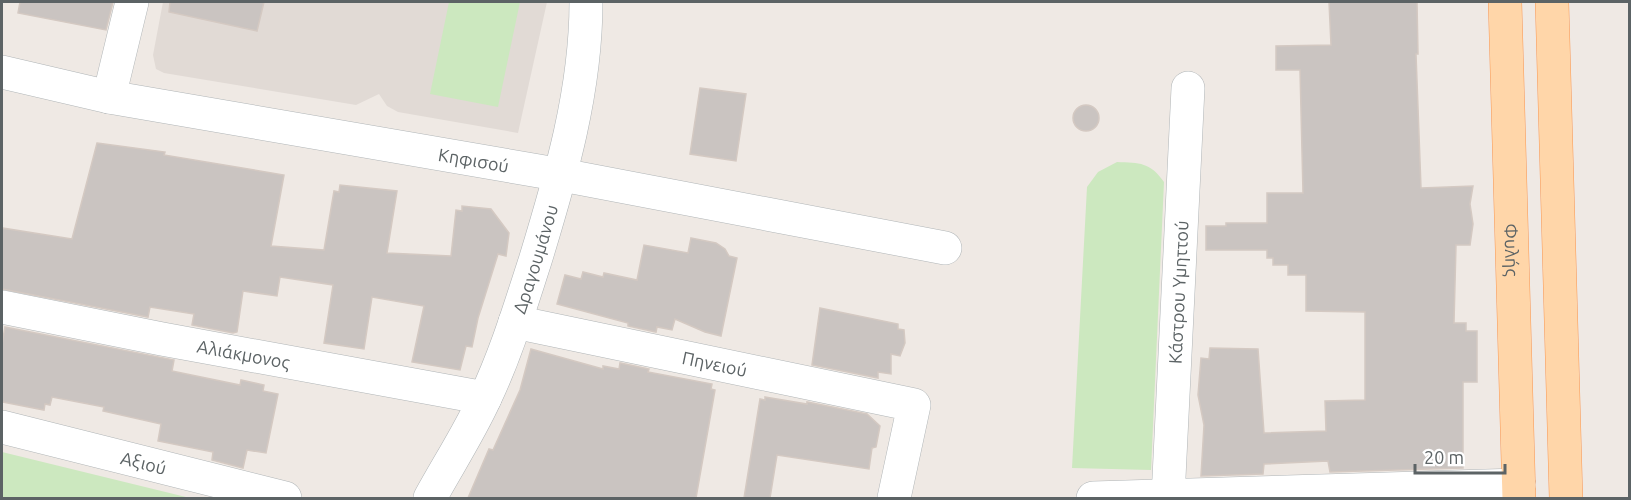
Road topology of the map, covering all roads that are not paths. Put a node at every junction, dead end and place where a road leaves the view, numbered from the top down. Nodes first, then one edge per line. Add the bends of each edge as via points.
1 (132, 2) edge
2 (586, 2) edge
3 (1505, 2) edge
4 (1552, 2) edge
5 (2, 72) edge
6 (1188, 88) dead end
7 (109, 97) junction
8 (562, 175) junction
9 (945, 248) dead end
10 (2, 307) edge
11 (515, 322) junction
12 (485, 398) junction
13 (2, 428) edge
14 (1519, 492) edge
15 (1168, 497) edge
16 (285, 498) edge
17 (430, 498) edge
18 (894, 498) edge
19 (1093, 498) edge
20 (1566, 498) edge

1 - 7 street
2 - 8 street, Δραγουμάνου via 584,43
3 - 14 main road, Φυλής
4 - 20 main road
5 - 7 street, Κηφισού
6 - 15 street, Κάστρου Υμηττού
7 - 8 street, Κηφισού
8 - 9 street, Κηφισού
8 - 11 street, Δραγουμάνου
10 - 12 street, Αλιάκμονος
11 - 12 street, Δραγουμάνου
11 - 18 street, Πηνειού via 914,405
12 - 17 street, Δραγουμάνου
13 - 16 street, Αξιού
14 - 15 street
15 - 19 street

